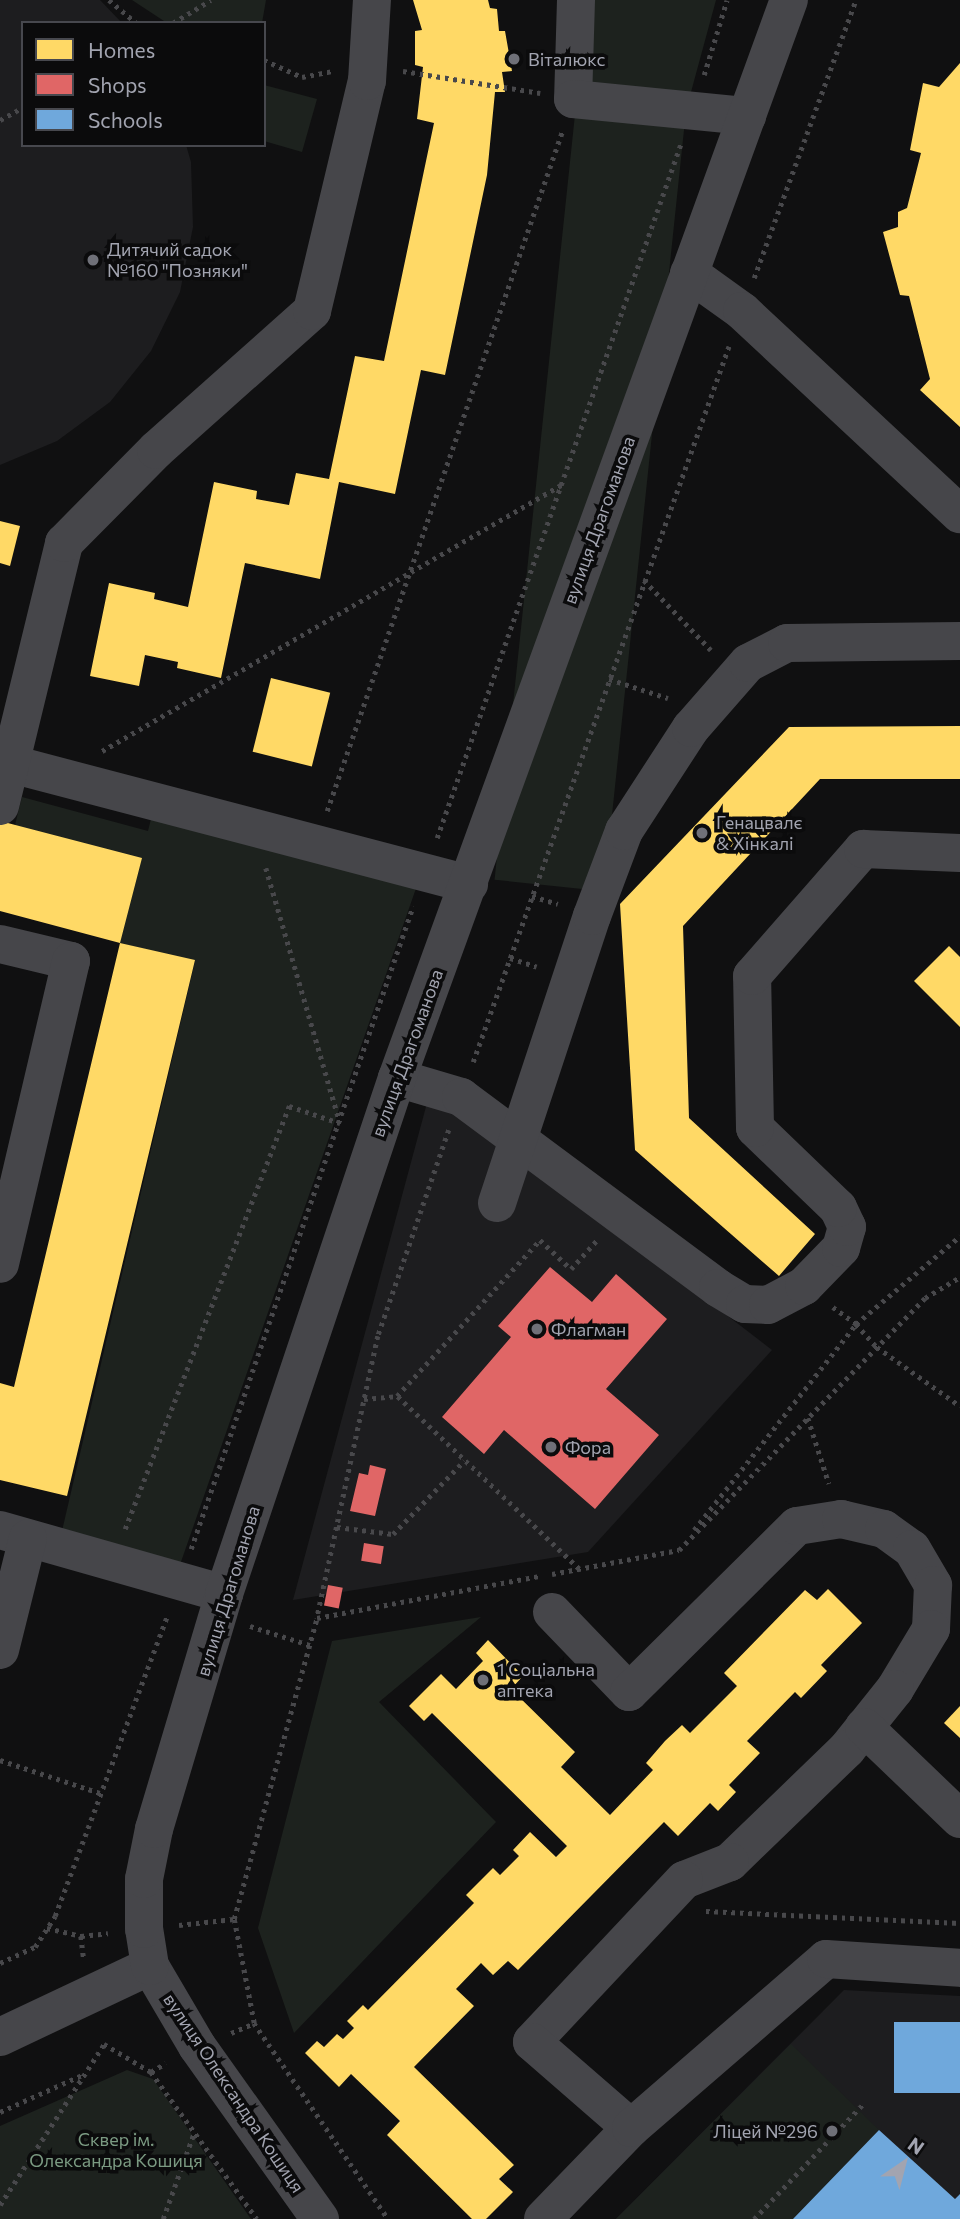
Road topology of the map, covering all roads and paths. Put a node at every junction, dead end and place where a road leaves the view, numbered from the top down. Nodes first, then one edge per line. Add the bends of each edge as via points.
1 (109, 0) edge
2 (211, 0) edge
3 (372, 0) edge
4 (576, 0) edge
5 (727, 0) edge
6 (789, 0) edge
7 (134, 21) edge
8 (176, 21) edge
9 (266, 61) edge
10 (368, 65) junction
11 (573, 99) junction
12 (21, 108) edge
13 (692, 113) junction
14 (747, 116) junction
15 (0, 120) edge
16 (689, 272) junction
17 (561, 485) junction
18 (960, 514) edge
19 (409, 573) junction
20 (645, 580) dead end
21 (960, 641) edge
22 (737, 676) junction
23 (609, 679) dead end
24 (706, 711) junction
25 (6, 762) edge
26 (59, 776) junction
27 (0, 806) edge
28 (254, 827) junction
29 (316, 843) junction
30 (960, 853) edge
31 (425, 872) junction
32 (469, 884) junction
33 (0, 944) edge
34 (397, 1078) junction
35 (340, 1123) junction
36 (517, 1140) junction
37 (497, 1203) dead end
38 (619, 1216) junction
39 (960, 1236) edge
40 (0, 1264) edge
41 (804, 1286) junction
42 (856, 1324) junction
43 (397, 1396) junction
44 (364, 1399) dead end
45 (960, 1406) edge
46 (808, 1418) dead end
47 (464, 1461) junction
48 (841, 1519) junction
49 (337, 1527) dead end
50 (14, 1534) edge
51 (679, 1550) dead end
52 (112, 1562) junction
53 (579, 1569) dead end
54 (180, 1582) junction
55 (224, 1594) junction
56 (552, 1612) dead end
57 (317, 1618) dead end
58 (0, 1650) edge
59 (864, 1727) junction
60 (0, 1760) edge
61 (100, 1793) junction
62 (960, 1819) edge
63 (657, 1909) junction
64 (960, 1923) edge
65 (0, 1955) edge
66 (3, 1962) edge
67 (150, 1966) junction
68 (960, 1968) edge
69 (254, 2023) junction
70 (0, 2037) edge
71 (197, 2046) junction
72 (151, 2072) junction
73 (84, 2074) junction
74 (864, 2103) dead end
75 (0, 2112) edge
76 (631, 2128) junction
77 (195, 2132) junction
78 (0, 2205) edge
79 (163, 2219) edge
80 (257, 2219) edge
81 (320, 2219) edge
82 (388, 2219) edge
83 (543, 2219) edge
84 (754, 2219) edge

1 - 7 path
2 - 8 path
3 - 10 street
4 - 11 street
5 - 13 path
6 - 14 street, вулиця Драгоманова
9 - 10 path via 302,77
10 - 11 path
10 - 25 street via 312,311 156,450 64,542
11 - 13 street
11 - 19 path
12 - 15 path
13 - 14 street
13 - 17 path
14 - 16 street, вулиця Драгоманова
16 - 18 street via 742,311
16 - 32 street, вулиця Драгоманова
17 - 19 path
17 - 31 path
19 - 26 path
19 - 29 path
20 - 22 path
21 - 22 street via 788,643 748,663
22 - 24 street
23 - 24 path
24 - 36 street via 624,831
25 - 26 street
25 - 27 street
26 - 28 street
28 - 29 street
28 - 35 path
29 - 31 street
30 - 41 street via 863,849 752,976 755,1128 838,1208 846,1227 841,1248
31 - 32 street
31 - 35 path
32 - 34 street, вулиця Драгоманова
33 - 40 street via 71,961
34 - 36 street via 461,1097
34 - 55 street, вулиця Драгоманова
35 - 52 path via 289,1107
35 - 54 path
36 - 37 street
36 - 38 street
38 - 41 street via 745,1304 768,1306
38 - 43 path via 572,1269 540,1240
39 - 42 path
41 - 42 path
42 - 45 path via 877,1347
42 - 51 path
43 - 44 path
43 - 47 path
46 - 48 path
47 - 49 path via 393,1534
47 - 53 path
48 - 56 street via 797,1526 629,1692
48 - 59 street via 884,1529 912,1549 933,1585 931,1629 895,1689
50 - 52 street
50 - 58 street
52 - 54 street
54 - 55 street
54 - 61 path
55 - 67 street, вулиця Драгоманова via 144,1879
57 - 69 path via 234,1919
59 - 62 street
59 - 63 street via 730,1862 684,1880
60 - 61 path
61 - 66 path via 55,1916 35,1947
63 - 64 path
63 - 76 street via 532,2042
65 - 66 path
67 - 70 street
67 - 71 street, вулиця Олександра Кошиця
68 - 76 street via 826,1959
69 - 71 path
69 - 82 path
71 - 72 path
71 - 81 street, вулиця Олександра Кошиця
72 - 73 path via 104,2044
72 - 77 path
73 - 75 path
73 - 78 path
74 - 84 path
76 - 83 street
77 - 79 path
77 - 80 path

